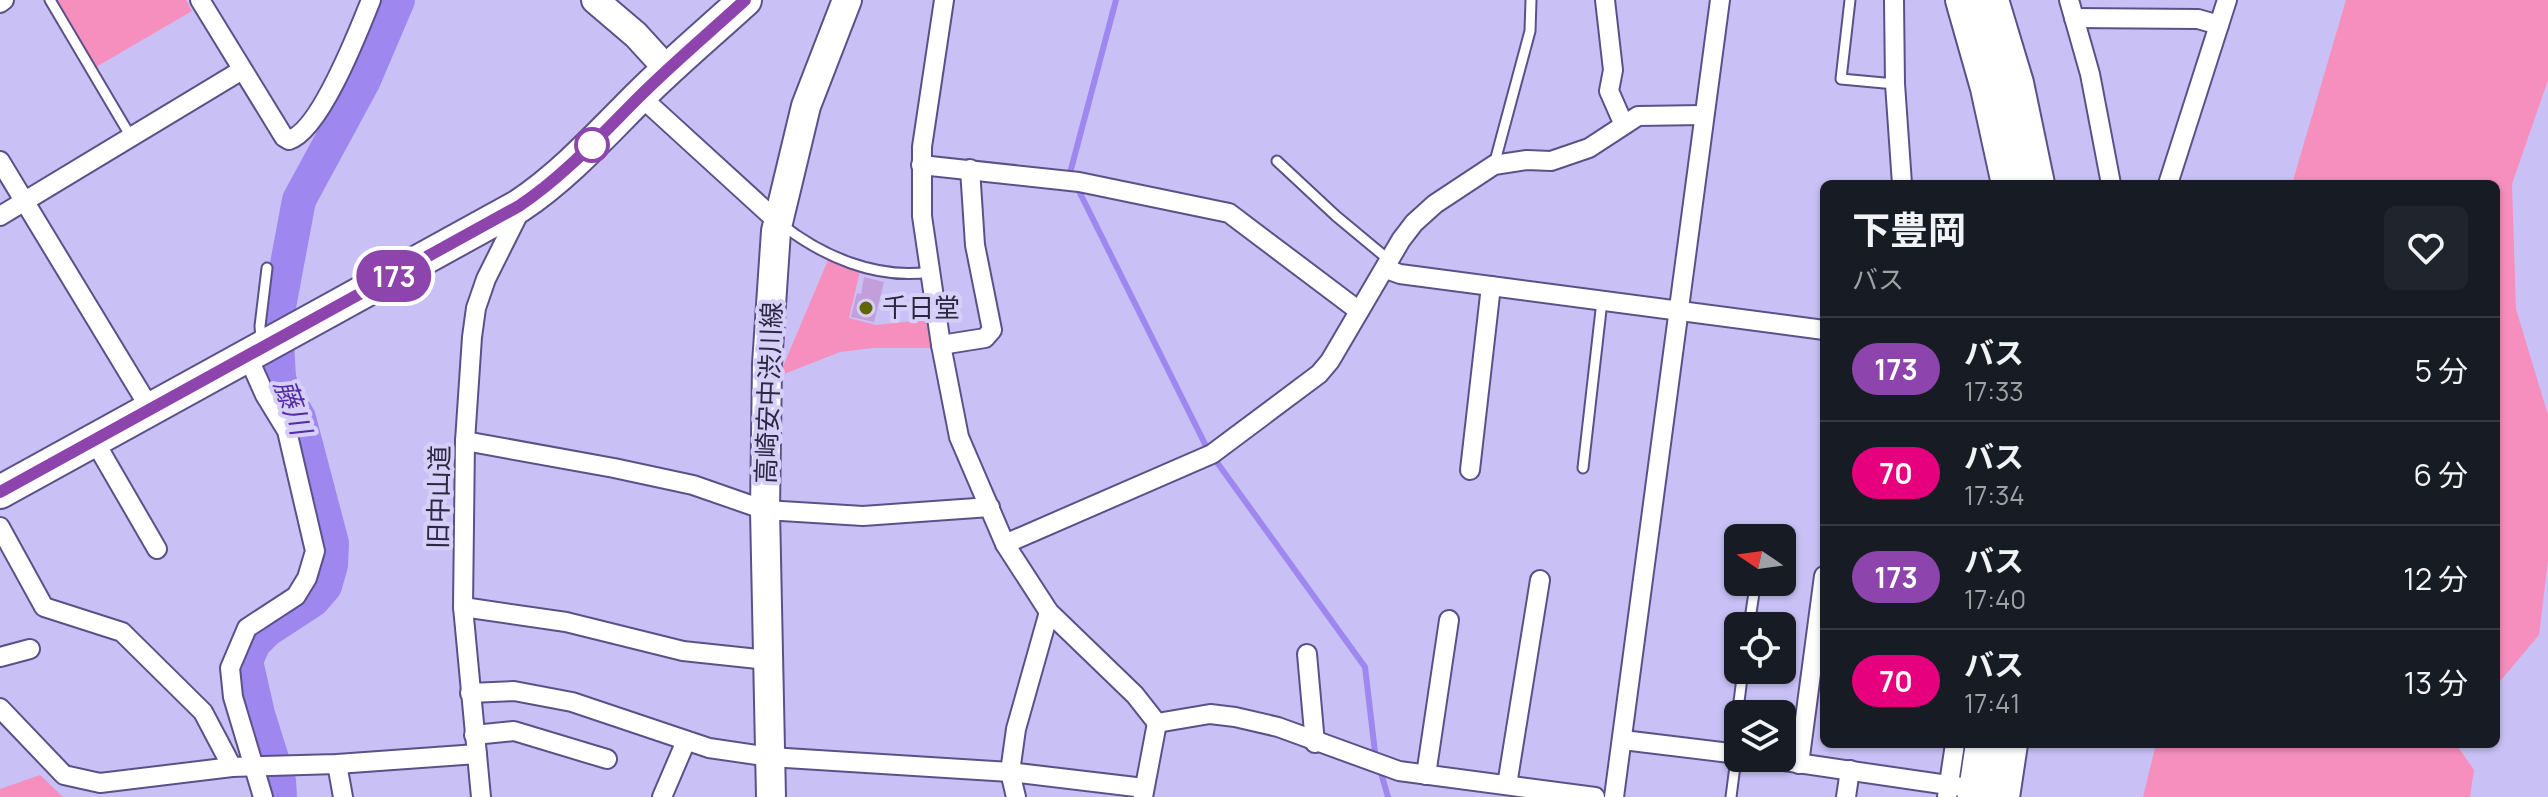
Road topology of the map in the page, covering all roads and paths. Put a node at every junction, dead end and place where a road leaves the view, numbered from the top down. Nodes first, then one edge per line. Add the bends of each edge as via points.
1 (50, 0) edge
2 (200, 0) edge
3 (371, 0) edge
4 (595, 0) edge
5 (745, 0) edge
6 (847, 0) edge
7 (944, 0) edge
8 (1531, 0) edge
9 (1605, 0) edge
10 (1720, 0) edge
11 (1850, 0) edge
12 (1894, 0) edge
13 (1962, 0) edge
14 (1992, 0) edge
15 (2227, 0) edge
16 (2072, 9) edge
17 (2219, 25) junction
18 (242, 70) junction
19 (668, 70) junction
20 (1895, 84) junction
21 (640, 96) junction
22 (1703, 115) junction
23 (1624, 125) junction
24 (131, 137) junction
25 (0, 161) edge
26 (1277, 161) dead end
27 (921, 165) junction
28 (1494, 165) junction
29 (970, 169) junction
30 (1902, 180) edge
31 (2007, 180) edge
32 (2037, 180) edge
33 (2110, 180) edge
34 (2169, 180) edge
35 (24, 201) junction
36 (519, 206) junction
37 (0, 216) edge
38 (778, 222) junction
39 (1388, 264) junction
40 (267, 268) dead end
41 (930, 272) junction
42 (1491, 286) junction
43 (1602, 301) junction
44 (1677, 310) junction
45 (1359, 311) junction
46 (1820, 329) edge
47 (941, 345) junction
48 (266, 346) junction
49 (151, 410) junction
50 (465, 441) junction
51 (95, 442) junction
52 (1583, 468) dead end
53 (1470, 470) dead end
54 (0, 492) edge
55 (990, 507) junction
56 (765, 510) junction
57 (0, 527) edge
58 (1005, 544) junction
59 (157, 549) dead end
60 (1540, 580) dead end
61 (1820, 606) edge
62 (463, 607) junction
63 (1049, 612) junction
64 (1449, 620) dead end
65 (30, 649) dead end
66 (1307, 654) dead end
67 (0, 657) edge
68 (768, 660) junction
69 (470, 693) junction
70 (0, 708) edge
71 (1157, 723) junction
72 (474, 735) junction
73 (1623, 740) junction
74 (686, 741) junction
75 (1315, 743) junction
76 (1957, 748) edge
77 (1982, 748) edge
78 (2009, 748) edge
79 (1724, 752) edge
80 (477, 754) junction
81 (770, 757) junction
82 (607, 759) dead end
83 (337, 764) junction
84 (1796, 764) edge
85 (1799, 764) junction
86 (260, 766) junction
87 (232, 767) junction
88 (1850, 770) junction
89 (1010, 772) junction
90 (1734, 772) edge
91 (1426, 775) junction
92 (1507, 785) junction
93 (96, 790) edge
94 (1143, 792) edge
95 (1982, 793) edge
96 (263, 797) edge
97 (343, 797) edge
98 (481, 797) edge
99 (662, 797) edge
100 (771, 797) edge
101 (1016, 797) edge
102 (1595, 797) edge
103 (1614, 797) edge
104 (1731, 797) edge
105 (1846, 797) edge

1 - 24 lane
2 - 18 street
3 - 18 street via 333,86 298,137 284,137
4 - 19 street
5 - 19 highway
6 - 38 main road, 高崎安中渋川線 via 806,106
7 - 27 street
8 - 28 lane via 1530,31
9 - 23 street via 1613,70 1609,91
10 - 22 street
11 - 20 lane via 1841,79
12 - 20 street
13 - 31 highway
14 - 32 highway via 2017,83
15 - 17 street
16 - 17 street
16 - 33 street
17 - 34 street
18 - 24 street
19 - 21 highway
20 - 30 street
21 - 36 highway
21 - 38 street
22 - 23 street via 1638,116
22 - 44 street
23 - 28 street via 1589,148 1551,161
24 - 35 street
25 - 35 street
26 - 39 lane
27 - 29 street
27 - 41 street
28 - 39 street via 1414,223
29 - 45 street via 1079,182 1229,213
29 - 47 street via 975,245 992,330 985,338
35 - 37 street
35 - 49 street
36 - 48 highway
36 - 50 street, 旧中山道 via 476,308
38 - 41 lane via 844,261 890,273
38 - 56 main road, 高崎安中渋川線 via 767,364
39 - 42 street via 1400,274
39 - 45 street
40 - 48 lane via 260,326
41 - 47 street
42 - 43 street
42 - 53 street
43 - 44 street
43 - 52 lane
44 - 46 street
44 - 73 street
45 - 58 street via 1319,374 1212,454
47 - 55 street via 959,437
48 - 49 highway
48 - 86 street via 265,395 287,431 315,551 296,596 247,628 230,668 233,697
49 - 51 highway
50 - 56 street via 693,485
50 - 62 street, 旧中山道
51 - 54 highway
51 - 59 street
55 - 56 street via 863,516
55 - 58 street
56 - 68 main road, 高崎安中渋川線
57 - 87 street via 44,607 122,632 203,712
58 - 63 street
60 - 92 street
61 - 85 street
62 - 68 street via 566,622 683,651
62 - 69 street, 旧中山道
63 - 71 street
63 - 89 street via 1016,729
64 - 91 street
65 - 67 street
66 - 75 street
68 - 81 main road, 高崎安中渋川線
69 - 72 street, 旧中山道
69 - 74 street via 514,691 572,702
70 - 93 street via 64,775
71 - 75 street via 1210,714 1259,721
71 - 94 street
72 - 80 street, 旧中山道
72 - 82 street via 514,731
73 - 79 street
73 - 103 street
74 - 81 street
74 - 99 street
75 - 91 street via 1385,768
76 - 95 street
77 - 95 highway
78 - 95 highway
80 - 83 street
80 - 98 street, 旧中山道
81 - 89 street
81 - 100 main road, 高崎安中渋川線
83 - 86 street
83 - 97 street
84 - 85 street
85 - 88 street
86 - 87 street
86 - 96 street
87 - 93 street
88 - 95 street
88 - 105 street
89 - 94 street
89 - 101 street
90 - 104 lane
91 - 92 street
92 - 102 street

